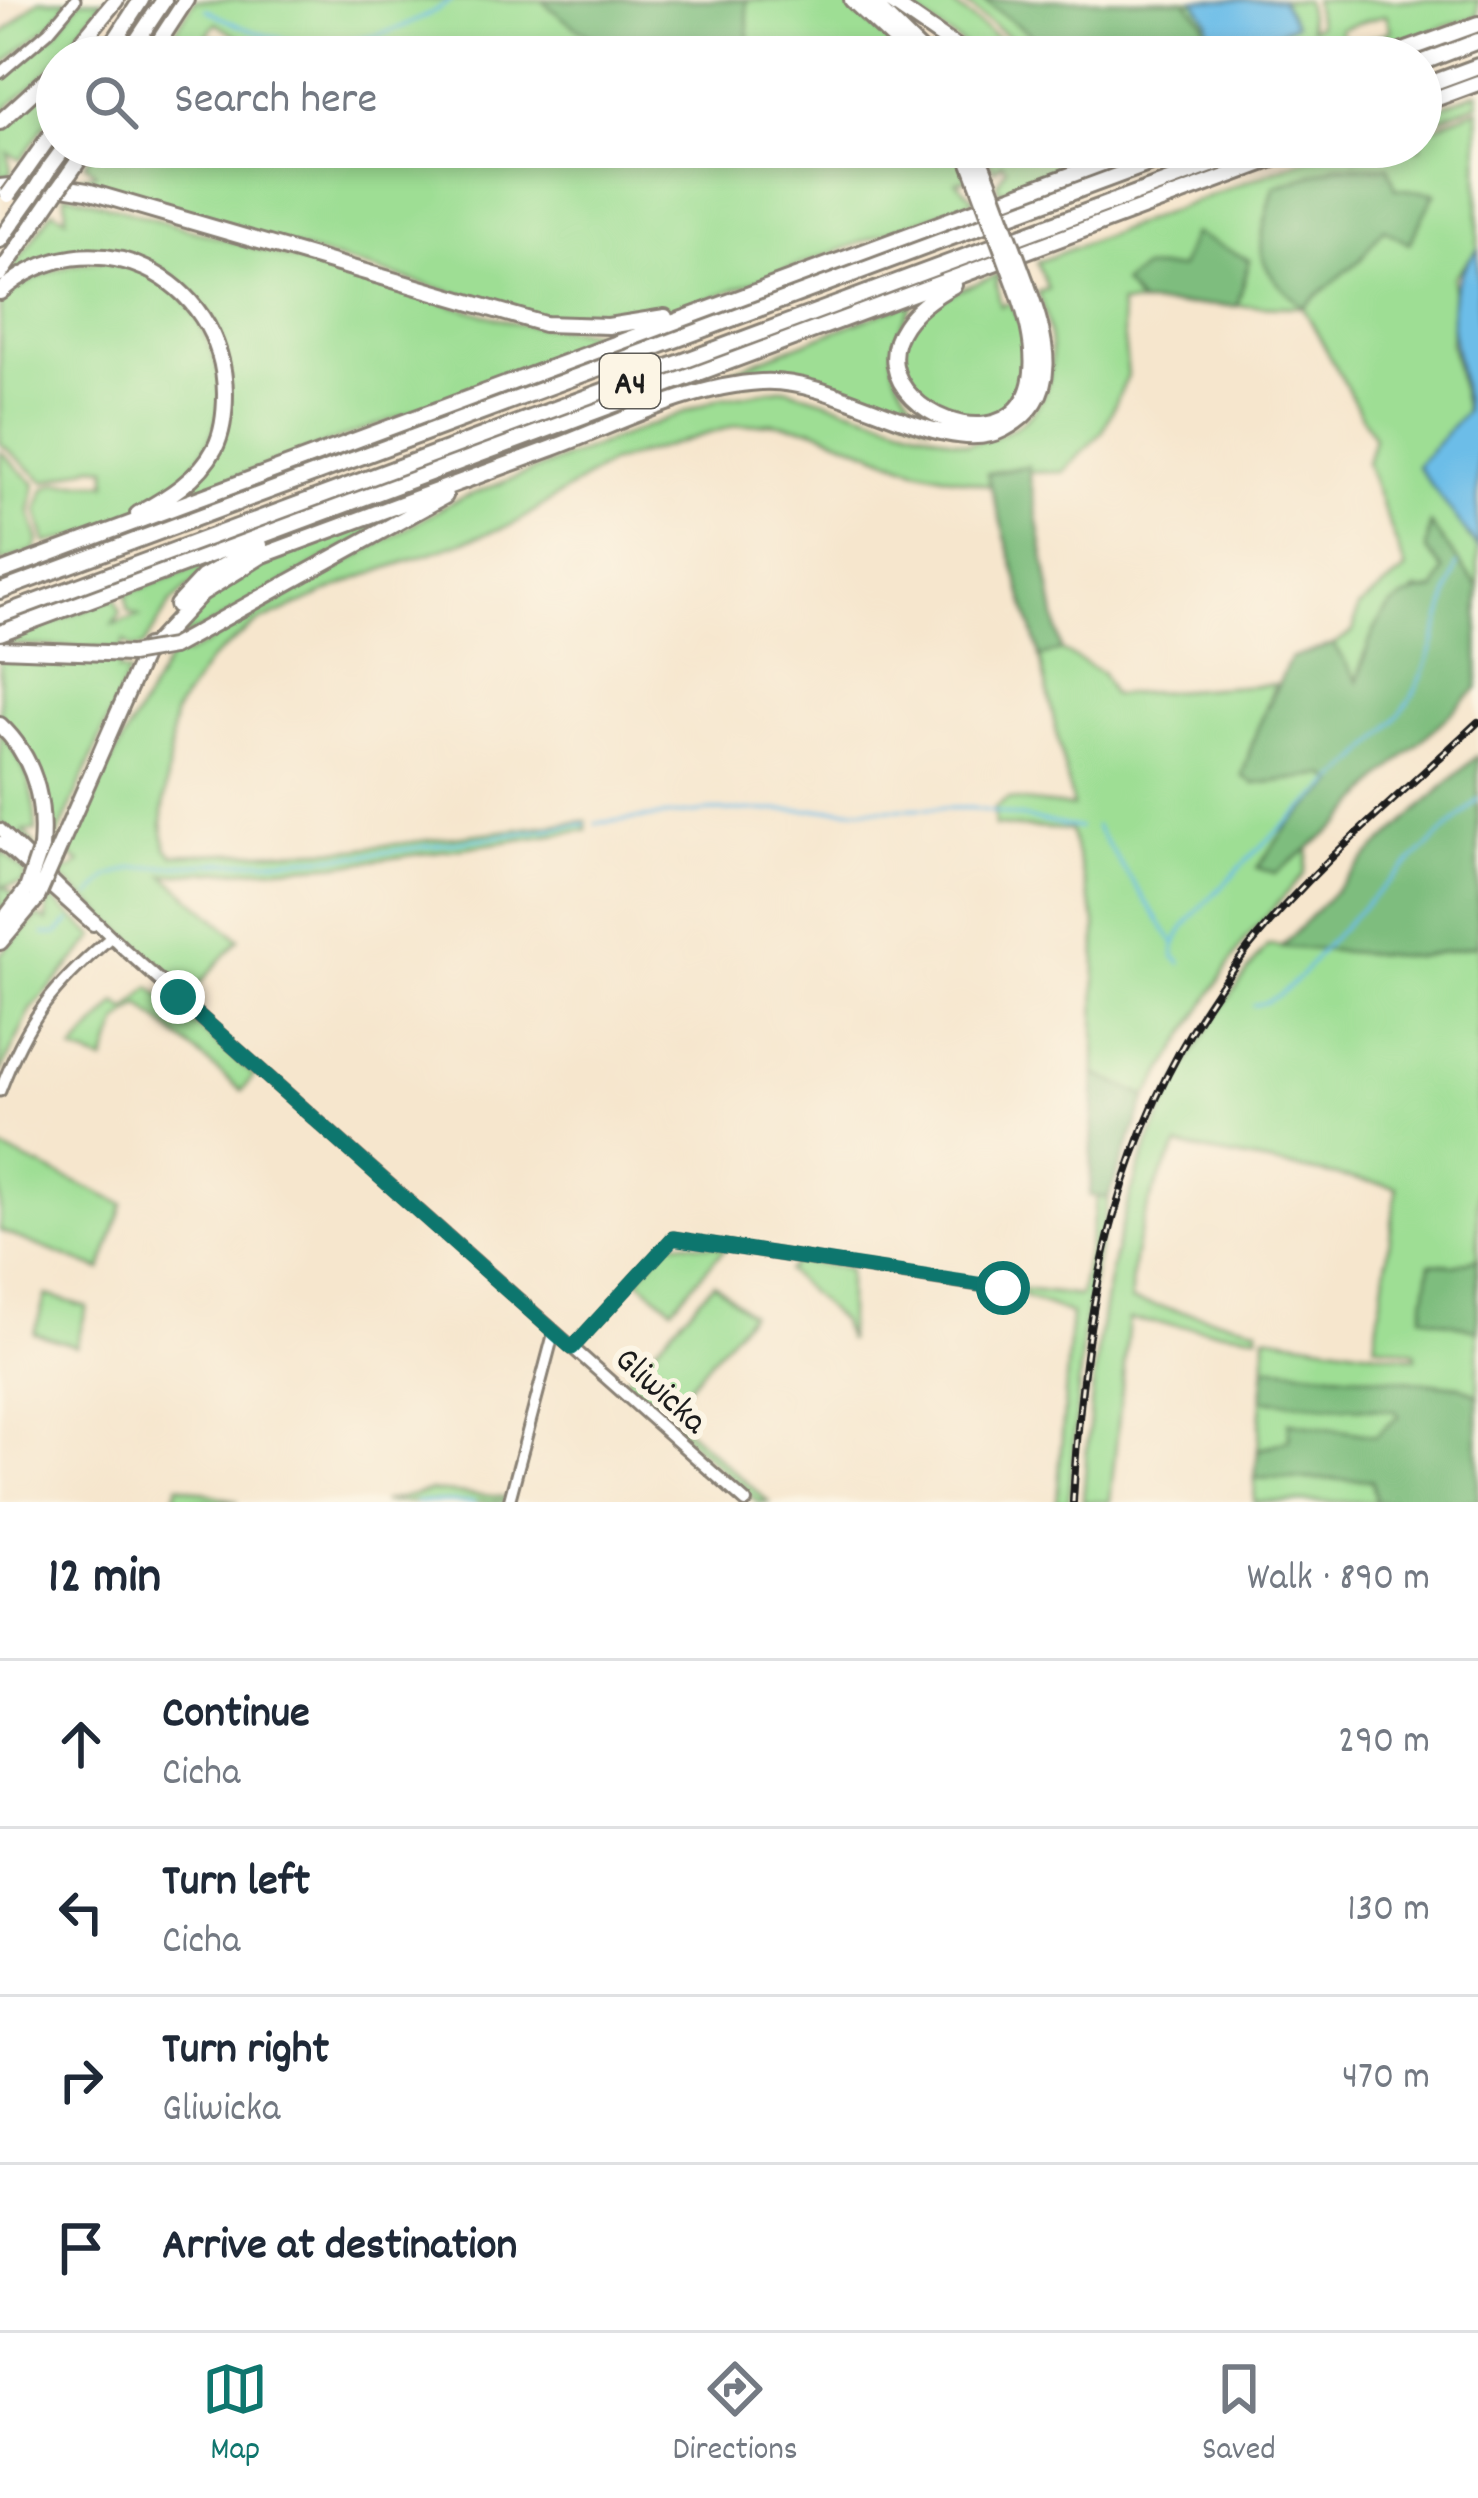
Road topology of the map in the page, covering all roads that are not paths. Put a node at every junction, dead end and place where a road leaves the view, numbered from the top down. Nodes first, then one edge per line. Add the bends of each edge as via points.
1 (75, 0) edge
2 (116, 0) edge
3 (141, 0) edge
4 (164, 0) edge
5 (186, 0) edge
6 (852, 0) edge
7 (869, 0) edge
8 (888, 0) edge
9 (1478, 24) edge
10 (44, 36) edge
11 (86, 36) edge
12 (118, 36) edge
13 (140, 36) edge
14 (163, 36) edge
15 (891, 36) edge
16 (906, 36) edge
17 (940, 36) edge
18 (1442, 37) edge
19 (1478, 41) edge
20 (36, 43) edge
21 (1442, 55) edge
22 (1478, 66) edge
23 (0, 73) edge
24 (1442, 79) edge
25 (1478, 83) edge
26 (36, 89) edge
27 (1442, 96) edge
28 (0, 122) edge
29 (36, 156) edge
30 (49, 168) edge
31 (73, 168) edge
32 (976, 168) edge
33 (980, 168) edge
34 (1090, 168) edge
35 (1138, 168) edge
36 (1203, 168) edge
37 (1250, 168) edge
38 (982, 179) junction
39 (3, 197) edge
40 (0, 240) edge
41 (997, 262) junction
42 (0, 274) edge
43 (1022, 287) junction
44 (0, 292) edge
45 (729, 302) junction
46 (495, 470) junction
47 (341, 506) junction
48 (103, 534) junction
49 (0, 572) edge
50 (0, 591) edge
51 (0, 615) edge
52 (0, 633) edge
53 (0, 649) edge
54 (136, 656) junction
55 (0, 725) edge
56 (0, 829) edge
57 (0, 842) edge
58 (32, 893) junction
59 (0, 925) edge
60 (111, 937) junction
61 (0, 942) edge
62 (0, 1091) edge
63 (1018, 1291) dead end
64 (554, 1332) junction
65 (572, 1348) junction
66 (509, 1502) edge
67 (746, 1502) edge

1 - 10 street
2 - 11 highway
3 - 12 highway
4 - 13 highway
5 - 14 highway
6 - 15 highway
7 - 16 highway
8 - 17 highway
9 - 18 highway
19 - 21 highway
20 - 23 street
22 - 24 highway
25 - 27 highway
26 - 28 highway
29 - 39 highway, bridge
30 - 40 highway, bridge
31 - 42 highway, bridge
32 - 38 highway
33 - 38 highway
34 - 45 highway
35 - 50 highway, A4
36 - 51 highway, A4
37 - 41 highway
38 - 43 highway, bridge
39 - 45 highway via 39,183 87,191 544,324 628,324
41 - 43 highway via 924,303 902,333 901,379 920,409 968,426 1018,403 1036,364
41 - 47 highway
43 - 46 highway via 1045,339 1046,378 1027,412 993,434 944,435 827,388 762,382 698,394
44 - 48 highway via 60,260 124,259 184,291 218,342 225,412 215,448 184,486
45 - 48 highway
46 - 54 highway, bridge via 172,647
46 - 54 highway via 263,555 202,593
47 - 52 highway
47 - 54 highway via 203,577
48 - 49 highway
53 - 54 highway
54 - 58 highway, bridge via 55,857
55 - 58 highway, bridge via 34,775 42,806
56 - 60 main road
57 - 60 main road
58 - 59 highway
58 - 61 highway
60 - 62 street via 34,1011
60 - 64 main road, Gliwicka
63 - 65 street via 673,1238
64 - 65 main road, Gliwicka
64 - 66 street
65 - 67 main road, Gliwicka

